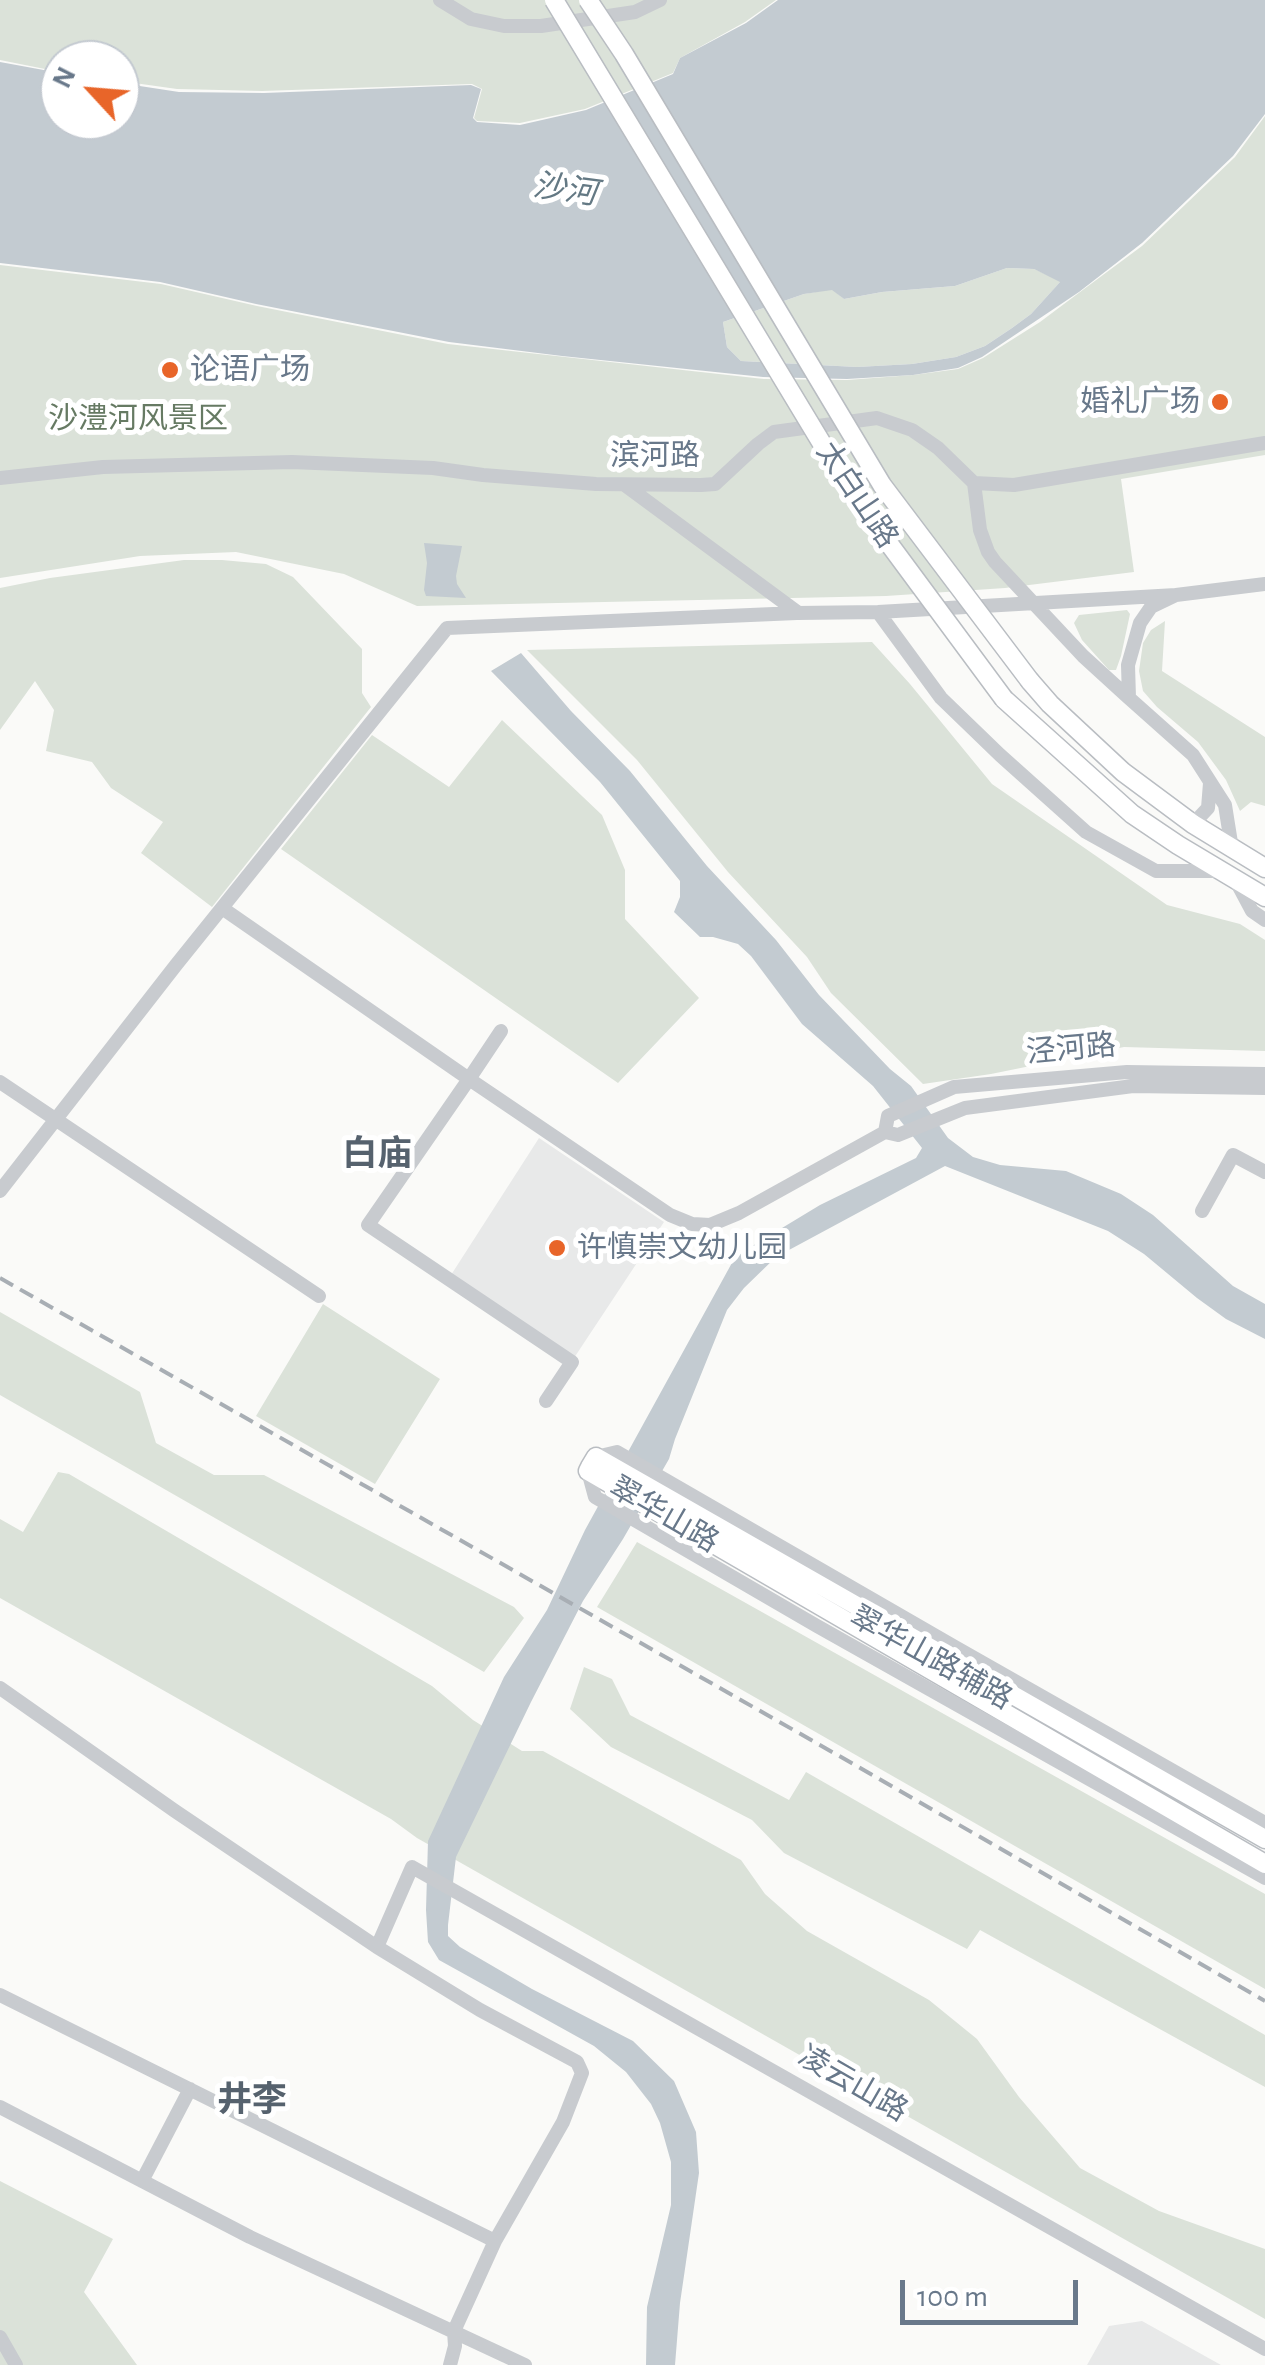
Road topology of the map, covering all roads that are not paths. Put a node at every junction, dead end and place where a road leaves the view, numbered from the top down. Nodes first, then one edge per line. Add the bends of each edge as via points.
1 (440, 0) edge
2 (554, 0) edge
3 (588, 0) edge
4 (660, 0) edge
5 (1265, 442) edge
6 (0, 478) edge
7 (974, 483) junction
8 (624, 484) junction
9 (1265, 584) edge
10 (1176, 595) junction
11 (1034, 604) junction
12 (878, 612) junction
13 (797, 613) junction
14 (1130, 698) junction
15 (1210, 782) junction
16 (1192, 824) junction
17 (1236, 852) junction
18 (1265, 856) edge
19 (1265, 868) edge
20 (1228, 876) junction
21 (1265, 897) edge
22 (222, 908) junction
23 (1265, 920) edge
24 (501, 1030) dead end
25 (1265, 1074) edge
26 (469, 1079) junction
27 (0, 1082) edge
28 (1265, 1088) edge
29 (54, 1120) junction
30 (890, 1127) junction
31 (1265, 1172) edge
32 (0, 1191) edge
33 (1202, 1211) dead end
34 (319, 1296) dead end
35 (546, 1401) dead end
36 (603, 1465) junction
37 (671, 1500) junction
38 (0, 1688) edge
39 (1265, 1822) edge
40 (1265, 1839) edge
41 (1265, 1864) edge
42 (1265, 1878) edge
43 (377, 1947) junction
44 (0, 1995) edge
45 (190, 2089) junction
46 (0, 2107) edge
47 (142, 2180) junction
48 (495, 2241) junction
49 (454, 2330) junction
50 (0, 2337) edge
51 (1265, 2349) edge
52 (16, 2365) edge
53 (450, 2365) edge
54 (526, 2365) edge

1 - 4 street via 470,19 504,26 635,12
2 - 20 main road, 太白山路, bridge via 853,495 1004,699 1132,814
3 - 16 main road, 太白山路, bridge via 882,485 1050,704
5 - 7 street via 1014,485
6 - 8 street, 滨河路 via 104,467 292,462
7 - 8 street, 滨河路 via 912,430 877,418 774,432 715,484
7 - 11 street via 988,552
8 - 13 street
9 - 10 street
10 - 11 street
10 - 14 street via 1151,607 1140,622 1128,665
11 - 12 street
11 - 14 street
12 - 13 street
12 - 20 street via 941,698 1086,832 1156,871
13 - 22 street via 448,628
14 - 15 street via 1193,755
15 - 16 street via 1208,808
15 - 17 street via 1225,806
16 - 17 main road, 太白山路
17 - 18 street
17 - 19 main road, 太白山路
20 - 21 main road, 太白山路
20 - 23 street
22 - 26 street
22 - 29 street
24 - 26 street
25 - 30 street, 泾河路 via 1127,1072 954,1087
26 - 30 street via 692,1224 739,1214
26 - 35 street via 368,1225 572,1362
27 - 29 street
28 - 30 street, 泾河路 via 1133,1086 966,1108
29 - 32 street
29 - 34 street
31 - 33 street via 1233,1155
36 - 37 main road, 翠华山路
36 - 37 street, 翠华山路辅路
36 - 42 street, 翠华山路辅路 via 594,1497
37 - 39 street, 翠华山路辅路
37 - 40 main road, 翠华山路
37 - 41 main road, 翠华山路
38 - 43 street
43 - 48 street via 578,2062 582,2073 563,2122
43 - 51 street, 凌云山路 via 415,1868
44 - 45 street
45 - 47 street
45 - 48 street
46 - 47 street
47 - 49 street
48 - 49 street
49 - 53 street
49 - 54 street
50 - 52 street

